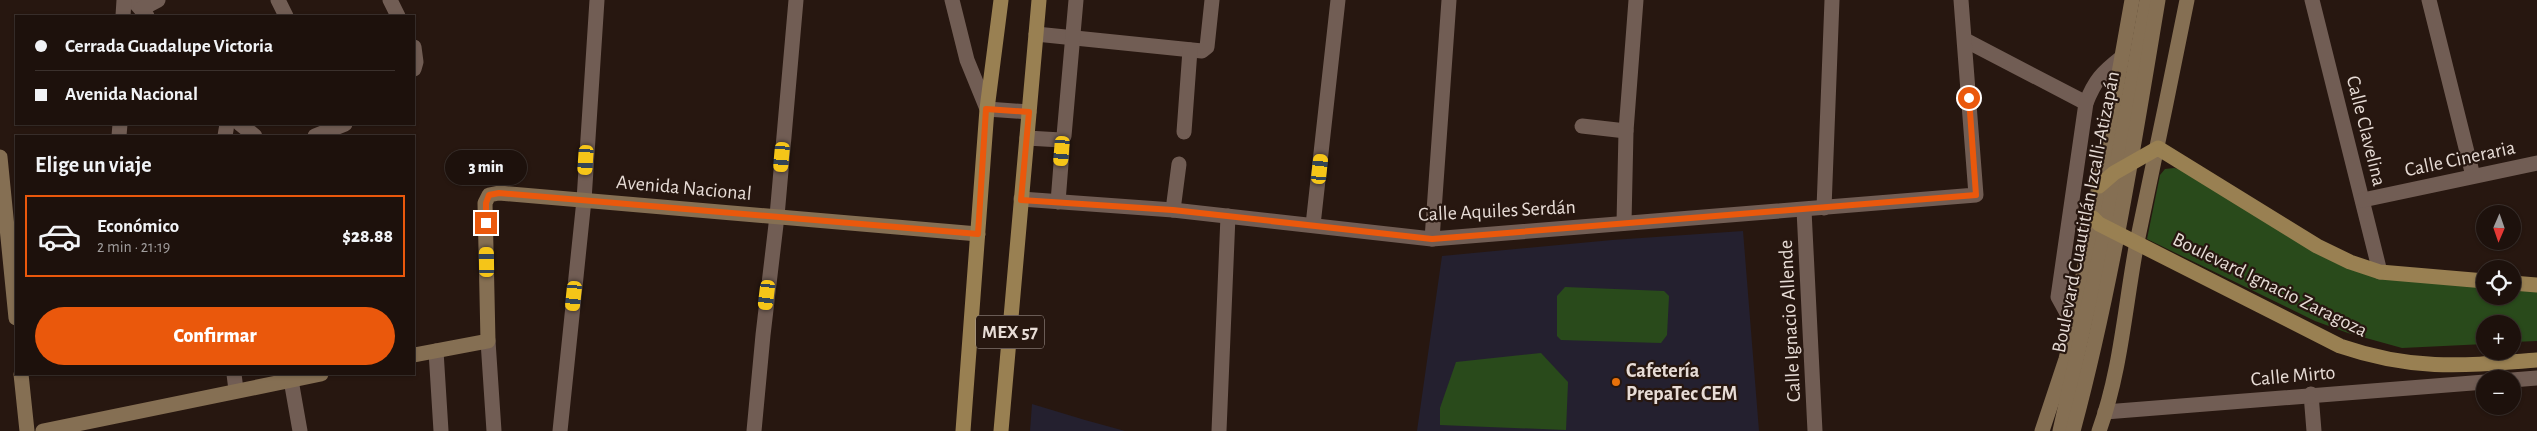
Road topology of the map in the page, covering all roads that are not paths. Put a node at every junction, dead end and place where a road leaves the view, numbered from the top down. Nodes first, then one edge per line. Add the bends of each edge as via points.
1 (124, 0) edge
2 (158, 0) edge
3 (278, 0) edge
4 (390, 0) edge
5 (597, 0) edge
6 (796, 0) edge
7 (952, 0) edge
8 (1001, 0) edge
9 (1039, 0) edge
10 (1076, 0) edge
11 (1212, 0) edge
12 (1338, 0) edge
13 (1449, 0) edge
14 (1636, 0) edge
15 (1832, 0) edge
16 (1961, 0) edge
17 (2132, 0) edge
18 (2147, 0) edge
19 (2158, 0) edge
20 (2187, 0) edge
21 (2312, 0) edge
22 (2429, 0) edge
23 (140, 8) edge
24 (123, 15) edge
25 (286, 15) edge
26 (398, 15) edge
27 (1036, 34) junction
28 (1073, 38) junction
29 (1965, 40) junction
30 (1190, 50) junction
31 (2121, 58) junction
32 (2086, 103) junction
33 (986, 109) junction
34 (1029, 112) junction
35 (241, 125) edge
36 (347, 126) edge
37 (1582, 126) dead end
38 (1626, 131) junction
39 (1184, 132) dead end
40 (254, 135) edge
41 (319, 135) edge
42 (1027, 138) junction
43 (2158, 148) junction
44 (1062, 151) dead end
45 (0, 157) edge
46 (2537, 163) edge
47 (1179, 164) dead end
48 (2473, 176) junction
49 (2099, 186) junction
50 (584, 200) junction
51 (1021, 200) junction
52 (2363, 200) junction
53 (1058, 202) junction
54 (1824, 208) junction
55 (1173, 210) junction
56 (1804, 210) junction
57 (777, 216) junction
58 (1228, 216) junction
59 (2093, 218) junction
60 (1624, 223) junction
61 (4, 224) edge
62 (1313, 225) junction
63 (978, 234) junction
64 (1432, 239) junction
65 (2137, 242) junction
66 (14, 266) edge
67 (2380, 272) junction
68 (2476, 280) edge
69 (2521, 284) edge
70 (2537, 285) edge
71 (15, 292) edge
72 (2074, 326) junction
73 (488, 341) junction
74 (436, 351) junction
75 (415, 355) edge
76 (2537, 360) edge
77 (22, 375) edge
78 (234, 375) edge
79 (316, 375) edge
80 (2537, 378) edge
81 (2521, 379) edge
82 (291, 380) junction
83 (2476, 383) edge
84 (236, 390) junction
85 (2311, 394) junction
86 (2106, 412) junction
87 (27, 431) edge
88 (43, 431) edge
89 (300, 431) edge
90 (441, 431) edge
91 (494, 431) edge
92 (560, 431) edge
93 (754, 431) edge
94 (963, 431) edge
95 (1001, 431) edge
96 (1219, 431) edge
97 (1815, 431) edge
98 (2042, 431) edge
99 (2060, 431) edge
100 (2073, 431) edge
101 (2099, 431) edge
102 (2314, 431) edge

1 - 24 street
2 - 23 street
3 - 25 street
4 - 26 street
5 - 50 street
6 - 57 street
7 - 33 street via 967,60
8 - 33 main road, MEX 57
9 - 27 main road, MEX 57
10 - 28 street
11 - 30 street via 1206,50
12 - 62 street
13 - 64 street
14 - 38 street
15 - 54 street
16 - 29 street
17 - 31 street
18 - 99 street, Boulevard Cuautitlán Izcalli-Atizapán via 2103,241
19 - 100 street, Boulevard Cuautitlán Izcalli-Atizapán via 2114,244
20 - 43 street
21 - 52 street, Calle Clavelina
22 - 48 street
27 - 28 street
27 - 34 main road, MEX 57
28 - 30 street
28 - 42 street via 1064,136 1056,141
29 - 32 street
29 - 54 street, Calle Aquiles Serdán via 1976,195
30 - 39 street
31 - 32 street via 2100,75
31 - 49 street
32 - 72 street via 2058,297
33 - 34 street
33 - 63 main road, MEX 57
34 - 42 main road, MEX 57
35 - 40 street
36 - 41 street
37 - 38 street
38 - 60 street
42 - 51 main road, MEX 57
43 - 49 main road via 2114,173
43 - 65 street
43 - 67 main road via 2317,246
44 - 53 street
45 - 61 street
46 - 48 street, Calle Cineraria
47 - 55 street
48 - 52 street, Calle Cineraria
49 - 59 street
50 - 57 street, Avenida Nacional
50 - 73 street, Avenida Nacional via 499,193 489,195 486,203
50 - 92 street
51 - 53 street, Calle Aquiles Serdán
51 - 95 main road, MEX 57
52 - 67 street, Calle Clavelina
53 - 55 street, Calle Aquiles Serdán
54 - 56 street, Calle Aquiles Serdán
55 - 58 street, Calle Aquiles Serdán
56 - 60 street, Calle Aquiles Serdán
56 - 97 street, Calle Ignacio Allende
57 - 63 street, Avenida Nacional
57 - 93 street
58 - 62 street, Calle Aquiles Serdán
58 - 96 street
59 - 65 main road, Boulevard Ignacio Zaragoza
59 - 72 street
60 - 64 street, Calle Aquiles Serdán
61 - 66 street
62 - 64 street, Calle Aquiles Serdán
63 - 94 main road, MEX 57
65 - 76 main road, Boulevard Ignacio Zaragoza via 2340,346 2363,354 2417,364 2454,366
65 - 86 street
66 - 71 street
67 - 68 main road
69 - 70 main road
72 - 98 street
73 - 74 street
73 - 91 street
74 - 75 street
74 - 90 street
77 - 87 street
78 - 84 street
79 - 82 street
80 - 81 street
82 - 84 street
82 - 89 street
83 - 85 street, Calle Mirto
84 - 88 street
85 - 86 street, Calle Mirto
85 - 102 street
86 - 101 street

